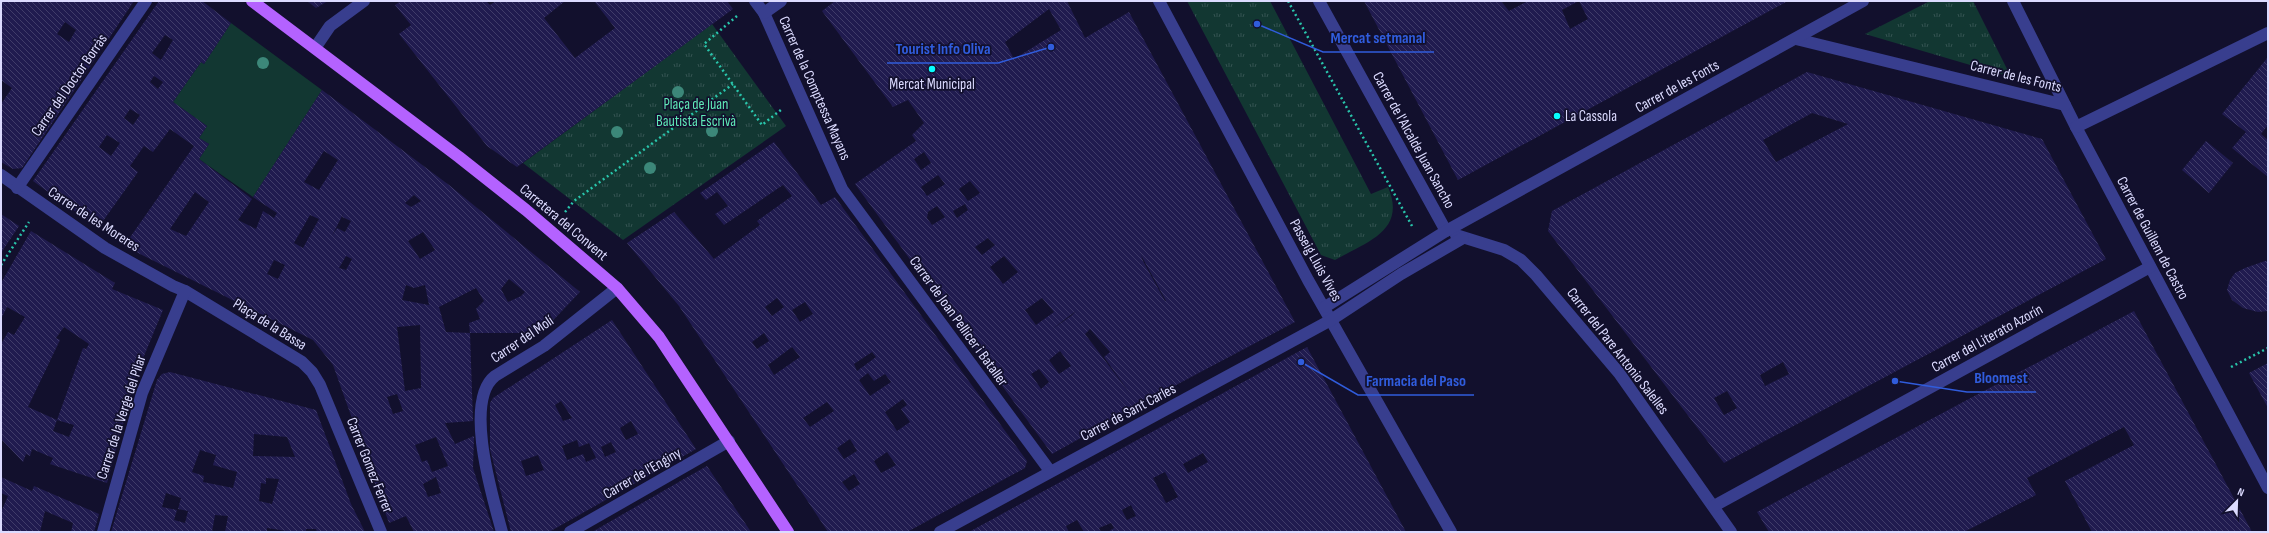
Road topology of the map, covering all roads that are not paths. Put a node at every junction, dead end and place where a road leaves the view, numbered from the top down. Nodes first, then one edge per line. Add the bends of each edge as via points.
1 (146, 1) edge
2 (252, 1) edge
3 (364, 1) edge
4 (755, 1) edge
5 (781, 1) edge
6 (1159, 1) edge
7 (1319, 1) edge
8 (1863, 1) edge
9 (2013, 1) edge
10 (764, 13) junction
11 (2268, 33) edge
12 (1796, 38) junction
13 (315, 48) junction
14 (2065, 105) junction
15 (2076, 127) junction
16 (1, 175) edge
17 (17, 188) junction
18 (842, 189) joint
19 (1446, 231) junction
20 (1463, 238) junction
21 (2150, 267) junction
22 (173, 286) joint
23 (617, 288) junction
24 (185, 291) junction
25 (1325, 307) junction
26 (1331, 320) junction
27 (331, 409) joint
28 (729, 441) junction
29 (1050, 471) junction
30 (2268, 488) edge
31 (1714, 506) junction
32 (102, 532) edge
33 (381, 532) edge
34 (502, 532) edge
35 (570, 532) edge
36 (788, 532) edge
37 (940, 532) edge
38 (1451, 532) edge
39 (1731, 532) edge

1 - 17 street, Carrer del Doctor Borràs
2 - 13 main road, Carretera del Convent
3 - 13 street via 330,26
4 - 10 street, Carrer de la Comptessa Mayans
5 - 10 street
6 - 25 street, Passeig Lluis Vives via 1308,280
7 - 19 street, Carrer de l'Alcalde Juan Sancho
8 - 12 street, Carrer de les Fonts
9 - 14 street, Carrer de Guillem de Castro
10 - 18 street, Carrer de la Comptessa Mayans
11 - 15 street
12 - 14 street, Carrer de les Fonts
12 - 19 street, Carrer de les Fonts
13 - 23 main road, Carretera del Convent via 465,162
14 - 15 street, Carrer de Guillem de Castro
15 - 21 street, Carrer de Guillem de Castro
16 - 17 street, Carrer de les Moreres
17 - 22 street, Carrer de les Moreres via 105,248
18 - 29 street, Carrer de Joan Pellicer i Bataller
19 - 20 street, Carrer del Pare Antonio Salelles
19 - 25 street, Carrer de les Fonts
20 - 26 street, Carrer de Sant Carles
20 - 31 street, Carrer del Pare Antonio Salelles via 1504,250 1521,260 1536,275 1620,373
21 - 30 street, Carrer de Guillem de Castro
21 - 31 street, Carrer del Literato Azorín
22 - 24 street, Plaça de la Bassa
23 - 28 main road, Carretera del Convent via 636,307 659,337
23 - 34 street, Carrer del Molí via 544,346 490,380 484,393 483,452 489,486
24 - 27 street, Plaça de la Bassa via 302,362 312,372
24 - 32 street, Carrer de la Verge del Pilar via 142,393
25 - 26 street, Passeig Lluis Vives
26 - 29 street, Carrer de Sant Carles
26 - 38 street, Passeig Lluis Vives
27 - 33 street, Carrer Gomez Ferrer
28 - 35 street, Carrer de l'Enginy
28 - 36 main road, Carretera del Convent
29 - 37 street, Carrer de Sant Carles
31 - 39 street, Carrer del Pare Antonio Salelles

